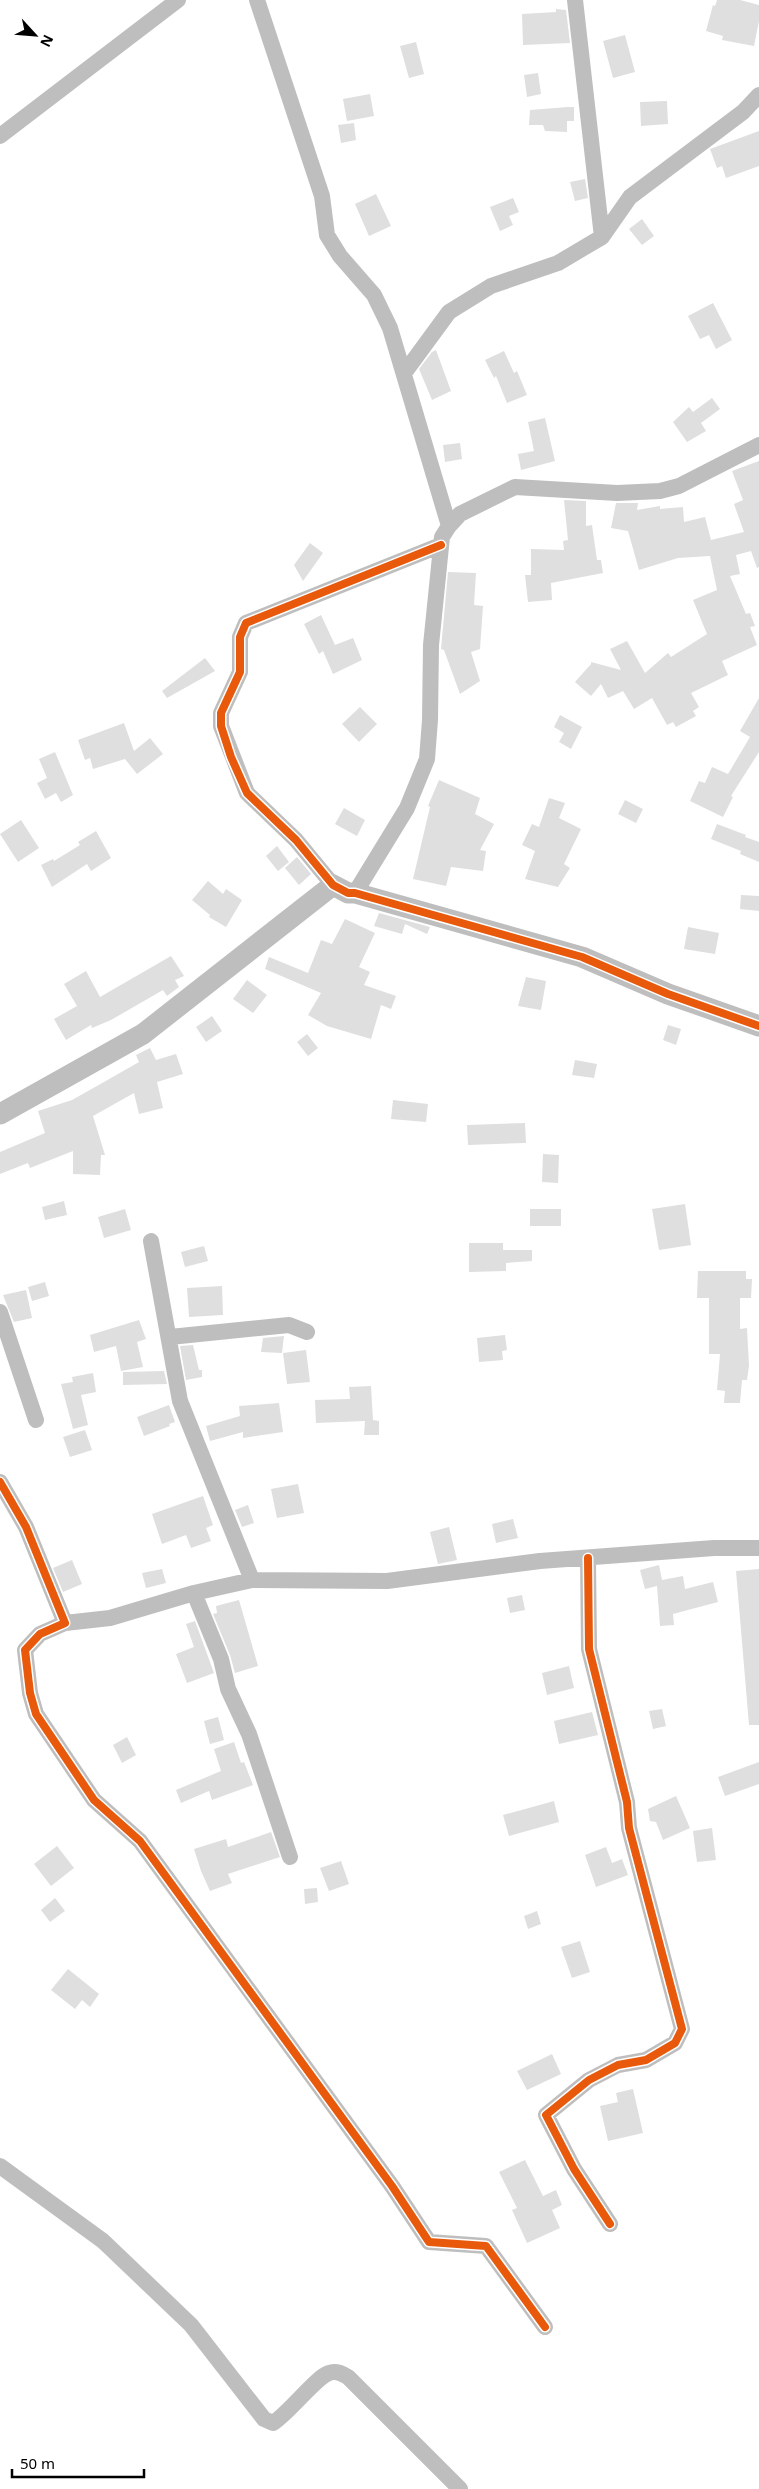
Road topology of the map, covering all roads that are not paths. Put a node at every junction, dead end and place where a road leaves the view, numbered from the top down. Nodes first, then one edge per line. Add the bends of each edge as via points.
1 (178, 0) edge
2 (257, 0) edge
3 (575, 0) edge
4 (759, 95) edge
5 (0, 136) edge
6 (602, 237) junction
7 (405, 372) junction
8 (759, 445) edge
9 (449, 526) junction
10 (441, 546) junction
11 (333, 886) junction
12 (355, 893) junction
13 (759, 1026) edge
14 (0, 1114) edge
15 (151, 1241) dead end
16 (0, 1312) edge
17 (308, 1332) dead end
18 (170, 1337) junction
19 (36, 1420) dead end
20 (0, 1482) edge
21 (759, 1548) edge
22 (588, 1558) junction
23 (252, 1580) junction
24 (194, 1594) junction
25 (66, 1623) junction
26 (290, 1857) dead end
27 (0, 2166) edge
28 (610, 2224) dead end
29 (545, 2328) dead end
30 (460, 2489) edge

1 - 5 street
2 - 7 street via 322,196 327,235 340,256 374,296 390,328
3 - 6 street
4 - 6 street via 743,112 630,197
6 - 7 street via 558,263 492,286 449,312
7 - 9 street
8 - 9 street via 679,486 660,491 617,493 515,488 460,514
9 - 10 street
10 - 11 street via 246,623 240,637 240,672 221,713 220,726 231,757 247,793 296,840
10 - 12 street via 431,645 426,759 407,808
11 - 12 street via 348,894
11 - 14 street via 143,1034
12 - 13 street via 582,957 668,994
15 - 18 street
16 - 19 street
17 - 18 street via 289,1325
18 - 23 street via 180,1401
20 - 25 street via 26,1526
21 - 22 street via 714,1548
22 - 23 street via 386,1581
22 - 28 street via 589,1649 627,1802 629,1828 682,2029 675,2044 646,2060 618,2065 589,2080 546,2115 574,2169
23 - 24 street
24 - 25 street via 110,1618
24 - 26 street via 221,1659 228,1689 248,1734
25 - 29 street via 40,1634 25,1650 30,1693 36,1714 94,1800 140,1841 429,2242 486,2246
27 - 30 street via 103,2241 191,2325 264,2419 273,2423 330,2372 340,2372

